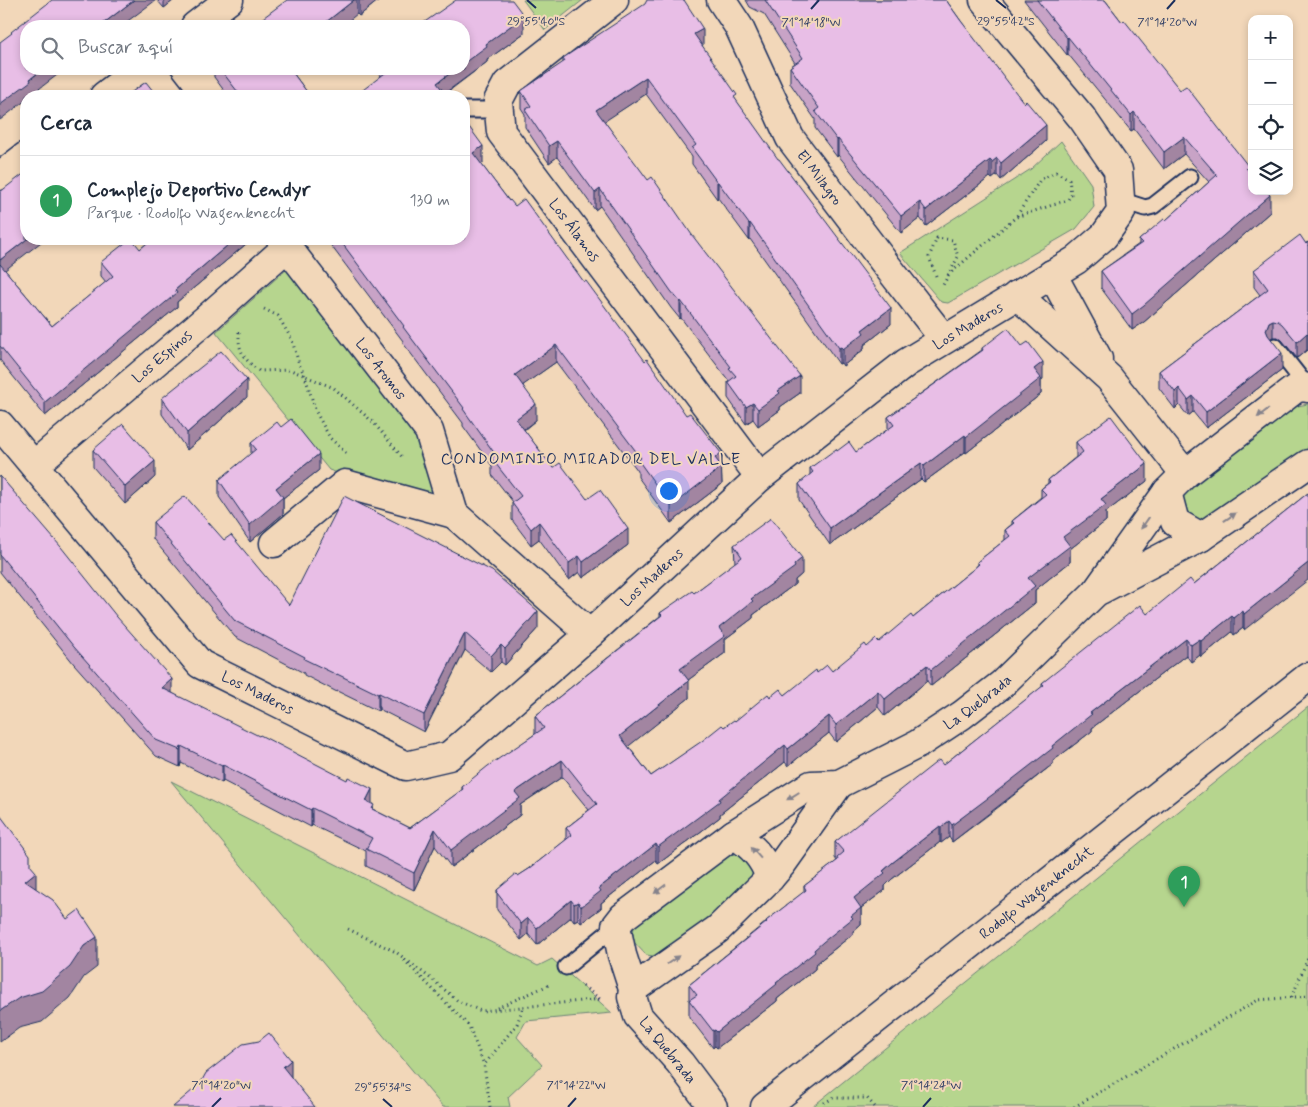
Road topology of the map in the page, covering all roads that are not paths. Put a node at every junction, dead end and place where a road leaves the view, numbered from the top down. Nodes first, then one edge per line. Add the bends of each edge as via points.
1 (230, 0) edge
2 (614, 0) edge
3 (721, 0) edge
4 (984, 0) edge
5 (203, 20) edge
6 (131, 75) edge
7 (155, 75) edge
8 (112, 90) edge
9 (166, 90) edge
10 (470, 110) edge
11 (499, 110) junction
12 (20, 161) edge
13 (0, 176) edge
14 (1190, 177) dead end
15 (1120, 200) junction
16 (282, 245) edge
17 (286, 245) edge
18 (1052, 274) junction
19 (1017, 295) junction
20 (944, 339) junction
21 (1275, 346) edge
22 (1109, 378) junction
23 (1306, 387) edge
24 (0, 425) edge
25 (34, 464) junction
26 (1308, 464) edge
27 (760, 477) junction
28 (1176, 483) junction
29 (454, 514) junction
30 (1201, 537) junction
31 (274, 543) dead end
32 (1096, 592) junction
33 (590, 634) junction
34 (1308, 677) edge
35 (839, 784) junction
36 (734, 834) junction
37 (770, 878) junction
38 (616, 926) junction
39 (566, 967) dead end
40 (633, 993) junction
41 (713, 1107) edge
42 (764, 1107) edge

1 - 5 street
2 - 11 street, Los Álamos via 507,84 498,101
3 - 20 street, El Milagro via 739,26 790,138
4 - 15 street, Los Maderos via 1082,118 1118,170
6 - 8 street
7 - 9 street
10 - 11 lane
11 - 27 street, Los Álamos via 501,132
12 - 13 street
14 - 15 lane via 1153,206 1145,208
15 - 18 street, Los Maderos via 1121,212 1104,236 1076,260
16 - 25 street, Los Espinos via 206,320
17 - 29 street, Los Aromos via 429,431
18 - 19 street, Los Maderos
18 - 22 street
19 - 20 street, Los Maderos
19 - 22 street
20 - 27 street, Los Maderos via 906,363
21 - 23 lane
22 - 28 street
23 -> 28 street, La Quebrada via 1288,394
24 - 25 street, Los Maderos
25 - 33 street, Los Maderos via 200,664 406,766 449,756
30 -> 26 street, La Quebrada
27 - 33 street, Los Maderos
28 - 30 street via 1175,522
28 -> 32 street, La Quebrada
29 - 31 street via 345,484
29 - 33 street
30 - 32 street, La Quebrada
32 - 35 street, La Quebrada via 1002,684 962,716 918,744
34 - 42 street, Rodolfo Wagenknecht
35 -> 36 street, La Quebrada via 811,786
35 - 37 street, La Quebrada
37 -> 36 street via 765,863
36 -> 38 street, La Quebrada via 623,917
40 -> 37 street, La Quebrada via 718,929
38 - 39 lane
38 - 40 street, La Quebrada
40 - 41 street, La Quebrada via 638,1016 680,1063

